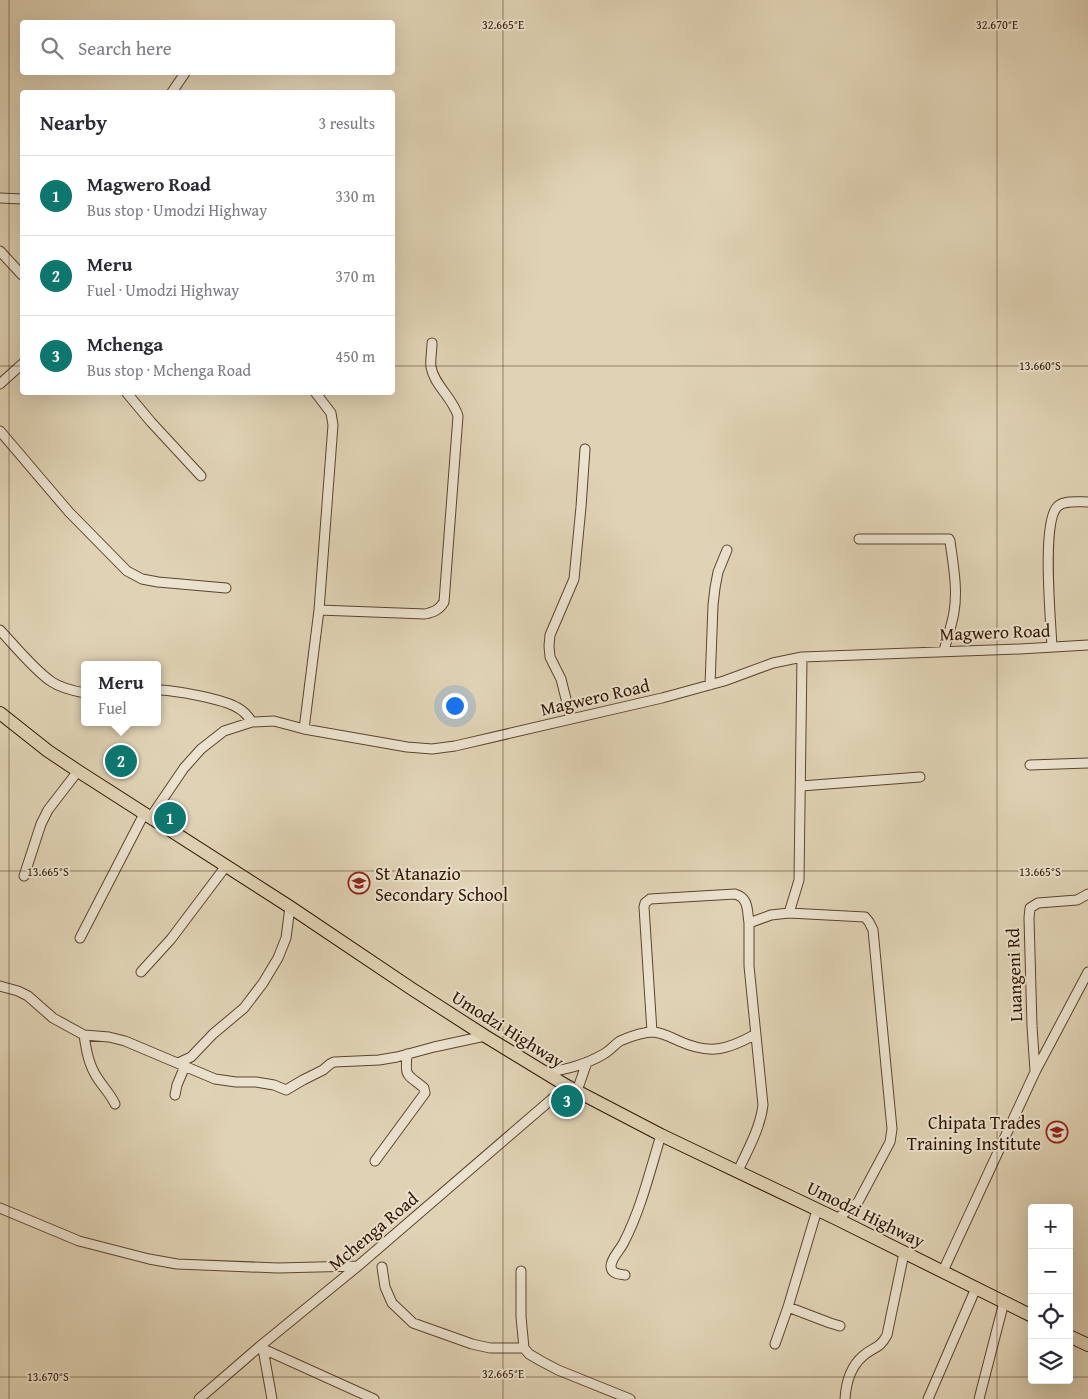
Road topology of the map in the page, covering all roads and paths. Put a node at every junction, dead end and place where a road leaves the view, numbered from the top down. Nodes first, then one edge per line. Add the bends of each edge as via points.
1 (183, 75) edge
2 (173, 90) edge
3 (0, 198) edge
4 (20, 199) edge
5 (0, 251) edge
6 (20, 273) edge
7 (432, 343) dead end
8 (20, 366) edge
9 (0, 384) edge
10 (128, 395) edge
11 (317, 395) edge
12 (0, 431) edge
13 (585, 449) dead end
14 (201, 476) dead end
15 (1088, 502) edge
16 (859, 539) dead end
17 (727, 550) dead end
18 (226, 588) dead end
19 (319, 610) junction
20 (0, 630) edge
21 (1088, 645) edge
22 (1052, 647) junction
23 (944, 651) junction
24 (802, 656) junction
25 (710, 685) junction
26 (161, 690) edge
27 (81, 692) edge
28 (0, 713) edge
29 (571, 719) junction
30 (252, 722) junction
31 (304, 729) junction
32 (1088, 763) edge
33 (1030, 765) dead end
34 (78, 771) junction
35 (920, 776) dead end
36 (801, 786) junction
37 (147, 816) junction
38 (226, 866) junction
39 (24, 876) dead end
40 (1088, 894) edge
41 (290, 907) junction
42 (789, 913) junction
43 (749, 923) junction
44 (80, 938) dead end
45 (141, 972) dead end
46 (1088, 972) edge
47 (0, 986) edge
48 (652, 1032) junction
49 (756, 1034) junction
50 (84, 1035) junction
51 (485, 1036) junction
52 (407, 1054) junction
53 (587, 1062) junction
54 (182, 1064) junction
55 (1035, 1072) junction
56 (547, 1074) junction
57 (572, 1088) junction
58 (175, 1095) dead end
59 (115, 1104) dead end
60 (662, 1135) junction
61 (375, 1161) dead end
62 (738, 1171) junction
63 (0, 1208) edge
64 (817, 1210) junction
65 (837, 1219) junction
66 (904, 1252) junction
67 (358, 1266) junction
68 (382, 1267) dead end
69 (521, 1271) dead end
70 (943, 1271) junction
71 (625, 1275) dead end
72 (976, 1288) junction
73 (1004, 1302) junction
74 (788, 1307) junction
75 (1028, 1314) edge
76 (840, 1326) dead end
77 (1073, 1338) edge
78 (775, 1344) dead end
79 (1088, 1345) edge
80 (261, 1348) junction
81 (524, 1348) junction
82 (199, 1399) edge
83 (272, 1399) edge
84 (374, 1399) edge
85 (630, 1399) edge
86 (845, 1399) edge
87 (928, 1399) edge
88 (979, 1399) edge

1 - 2 street
3 - 4 street
5 - 6 street
7 - 19 street via 431,367 458,416 444,602 436,612 425,614
8 - 9 street
10 - 14 street
11 - 19 street via 331,413 333,425
12 - 18 street via 69,512 128,571 142,579 158,582
13 - 29 street via 574,579 550,635 549,646
15 - 22 street via 1060,504 1051,519 1048,552
16 - 23 street via 949,539 955,603
17 - 25 street via 715,588
19 - 31 street
20 - 27 street via 52,682
21 - 22 street, Magwero Road
22 - 23 street, Magwero Road
23 - 24 street, Magwero Road
24 - 25 street, Magwero Road via 773,662
24 - 36 street
25 - 29 street, Magwero Road
26 - 30 street via 236,706
28 - 34 highway, Umodzi Highway
29 - 31 street, Magwero Road via 432,749
30 - 31 street, Magwero Road via 274,721
30 - 37 street, Magwero Road via 224,731 201,749
32 - 33 street
34 - 37 highway, Umodzi Highway
34 - 39 street via 40,824
35 - 36 street
36 - 42 street via 799,880
37 - 38 highway, Umodzi Highway
37 - 44 street, Magwero Road
38 - 41 highway, Umodzi Highway
38 - 45 street via 171,939
40 - 55 street, Luangeni Rd via 1078,900 1038,903 1030,910
41 - 51 highway, Umodzi Highway
41 - 54 street via 286,938 263,983 244,1008
42 - 43 street
42 - 65 street via 865,917 873,930 892,1129 890,1142 858,1202
43 - 48 street via 745,900 735,894 650,899 645,903
43 - 49 street via 749,966
46 - 55 street, Luangeni Rd
47 - 50 street via 28,996 53,1018
48 - 49 street via 707,1049 732,1046
48 - 53 street via 620,1042
49 - 62 street via 763,1105 758,1129
50 - 54 street via 124,1041
50 - 59 street via 87,1056 95,1075
51 - 52 street
51 - 56 highway, Umodzi Highway
52 - 54 street via 379,1060 334,1062 286,1090 256,1082 215,1079
52 - 61 street via 407,1075 425,1092
53 - 56 street
53 - 57 street
54 - 58 street
55 - 70 street, Luangeni Rd
56 - 57 highway, Umodzi Highway
57 - 60 highway, Umodzi Highway
57 - 67 street, Mchenga Road
60 - 62 highway, Umodzi Highway
60 - 71 street via 636,1216 612,1262 612,1271
62 - 64 highway, Umodzi Highway
63 - 67 street via 79,1241 176,1264 278,1268
64 - 65 highway, Umodzi Highway
64 - 74 street
65 - 66 highway, Umodzi Highway
66 - 70 highway, Umodzi Highway
66 - 86 street via 886,1335 882,1344 863,1355 853,1369 847,1381
67 - 80 street, Mchenga Road
68 - 81 street via 392,1303 413,1323 472,1344 490,1348
69 - 81 street
70 - 72 highway, Umodzi Highway
72 - 73 highway, Umodzi Highway
72 - 87 street
73 - 75 highway, Umodzi Highway
73 - 88 street
74 - 76 street
74 - 78 street
77 - 79 highway
80 - 82 street, Mchenga Road
80 - 83 street
80 - 84 street
81 - 85 street via 558,1370

